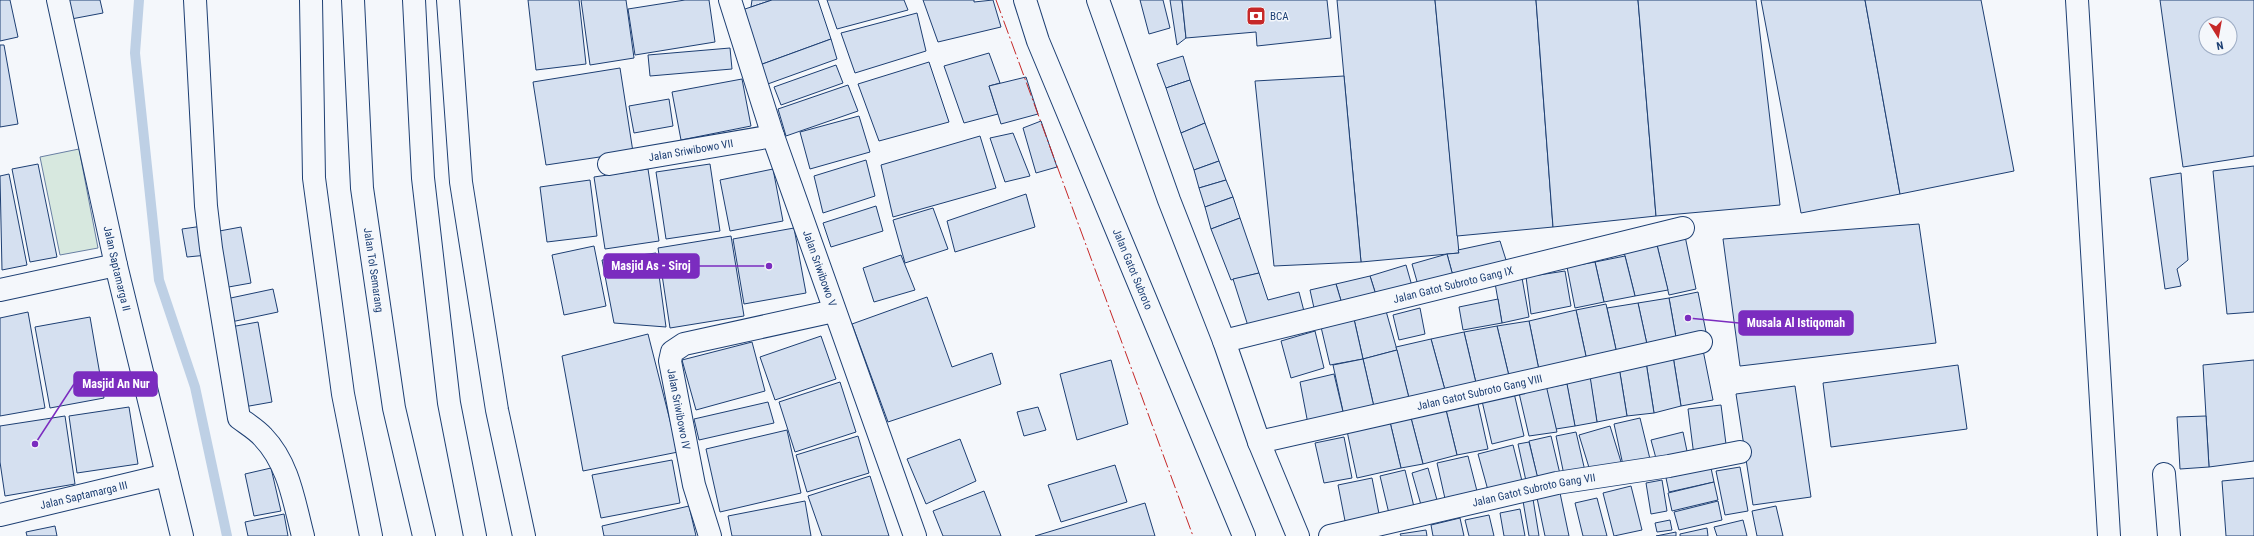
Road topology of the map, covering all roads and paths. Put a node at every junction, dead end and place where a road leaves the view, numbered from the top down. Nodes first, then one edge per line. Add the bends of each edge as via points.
1 (58, 0) edge
2 (195, 0) edge
3 (311, 0) edge
4 (353, 0) edge
5 (414, 0) edge
6 (448, 0) edge
7 (730, 0) edge
8 (1025, 0) edge
9 (1098, 0) edge
10 (2077, 0) edge
11 (773, 136) junction
12 (609, 164) dead end
13 (1683, 228) dead end
14 (116, 265) junction
15 (0, 290) edge
16 (834, 311) junction
17 (1224, 341) junction
18 (1701, 342) dead end
19 (1259, 442) junction
20 (1740, 452) dead end
21 (2164, 474) dead end
22 (167, 475) junction
23 (0, 515) edge
24 (182, 536) edge
25 (303, 536) edge
26 (371, 536) edge
27 (424, 536) edge
28 (475, 536) edge
29 (524, 536) edge
30 (710, 536) edge
31 (915, 536) edge
32 (1244, 536) edge
33 (1298, 536) edge
34 (1330, 536) edge
35 (2109, 536) edge
36 (2169, 536) edge

1 - 14 main road, Jalan Saptamarga II
2 - 25 main road via 206,206 239,418 263,436 280,460 291,487
3 - 26 main road via 314,178 343,394
4 - 27 main road, Jalan Tol Semarang via 362,188 394,408
5 - 28 main road via 423,178 447,387
6 - 29 main road via 461,182 497,410
7 - 11 main road, Jalan Sriwibowo V
8 - 32 main road, Jalan Gatot Subroto via 1038,41
9 - 17 main road via 1169,200
10 - 35 main road
11 - 12 main road, Jalan Sriwibowo VII
11 - 16 main road, Jalan Sriwibowo V
13 - 17 main road, Jalan Gatot Subroto Gang IX
14 - 15 main road
14 - 22 main road, Jalan Saptamarga II
16 - 30 main road, Jalan Sriwibowo IV via 684,344 672,352 670,361 694,485
16 - 31 main road, Jalan Sriwibowo V
17 - 19 main road
18 - 19 main road, Jalan Gatot Subroto Gang VIII
19 - 33 main road
20 - 34 main road, Jalan Gatot Subroto Gang VII via 1557,483
21 - 36 main road
22 - 23 main road, Jalan Saptamarga III
22 - 24 main road, Jalan Saptamarga II

